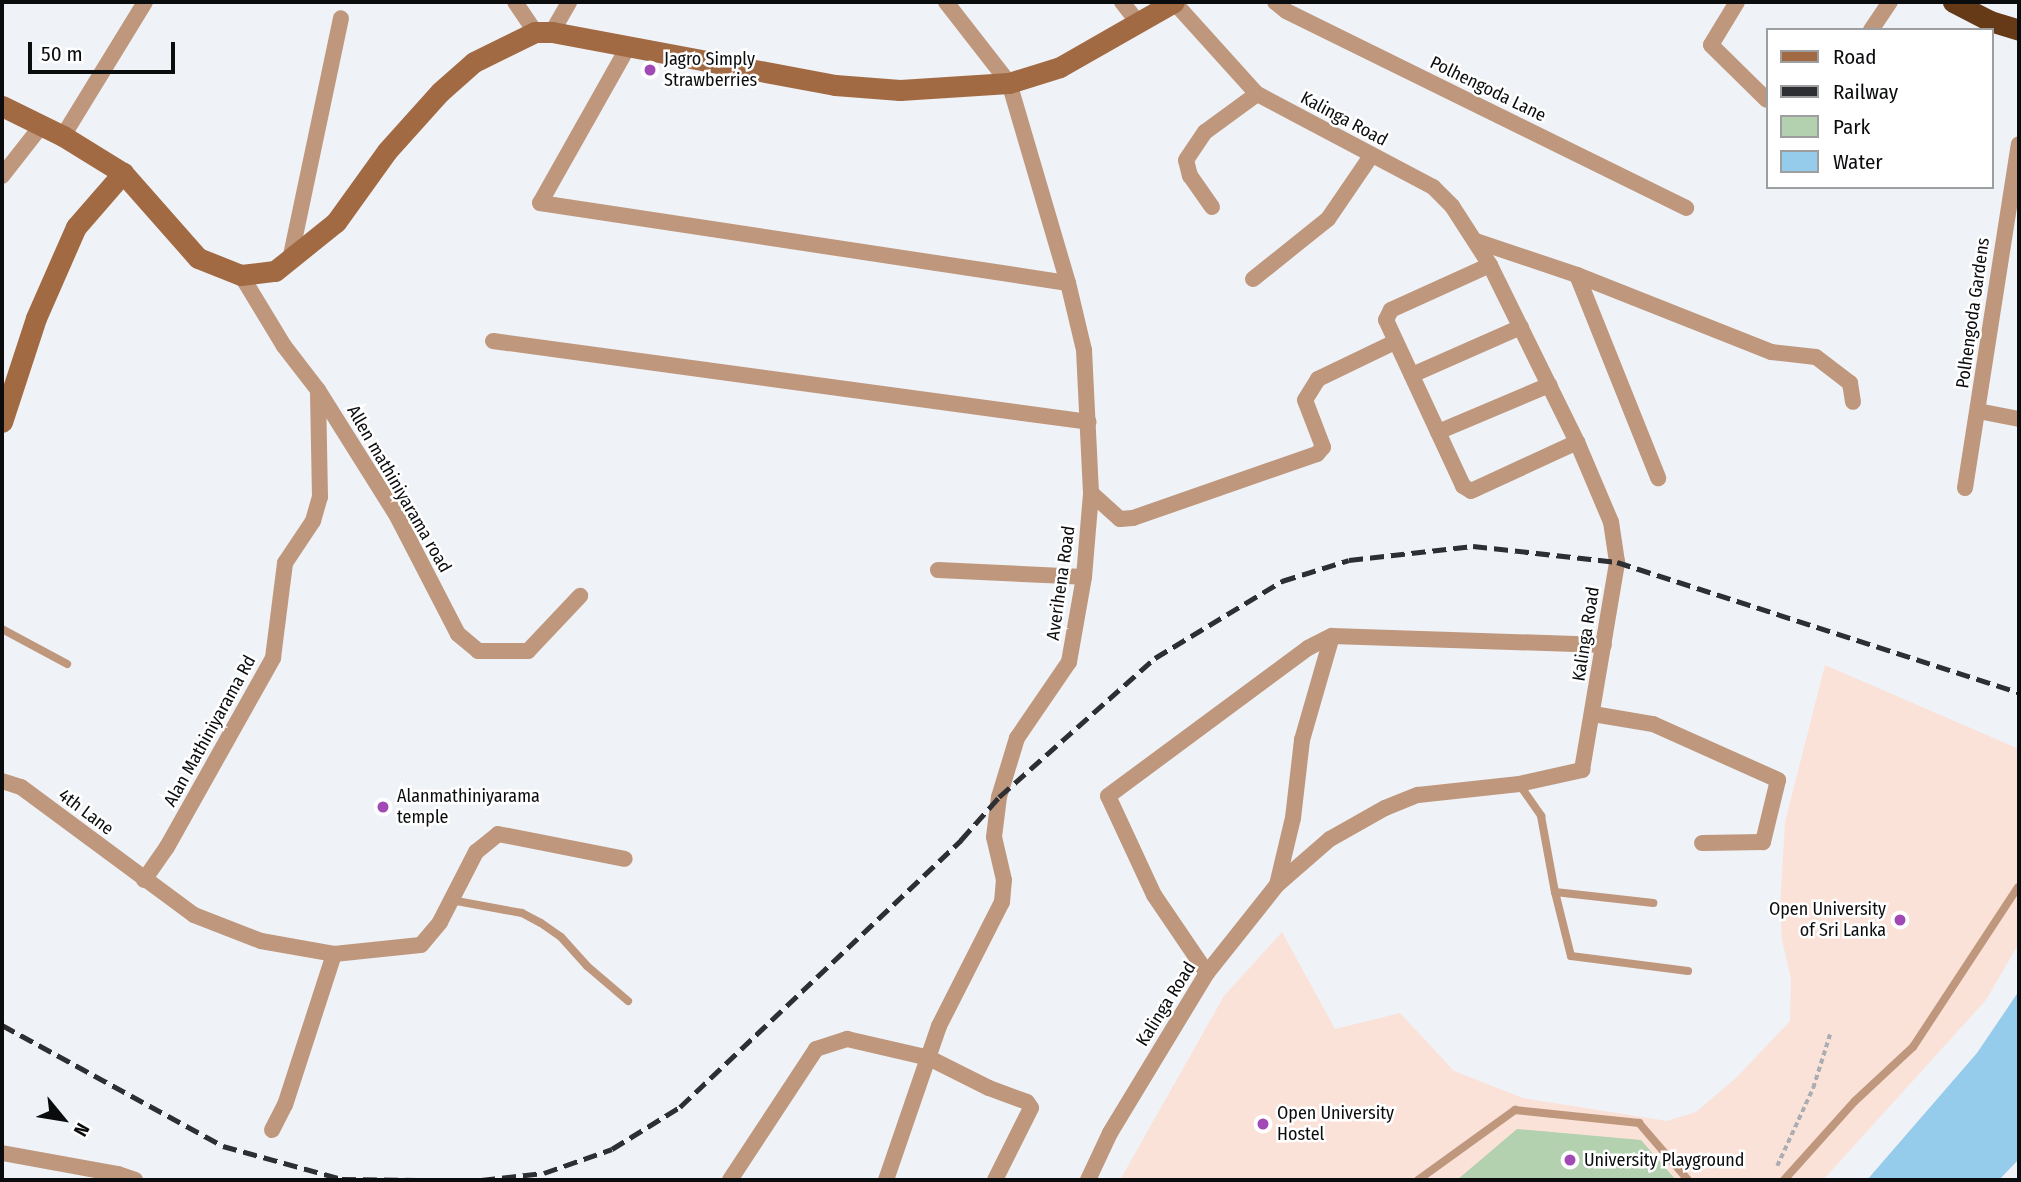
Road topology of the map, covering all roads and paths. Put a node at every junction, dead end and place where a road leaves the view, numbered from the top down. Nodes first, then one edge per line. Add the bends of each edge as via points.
1 (145, 2) edge
2 (515, 2) edge
3 (569, 2) edge
4 (946, 2) edge
5 (1122, 2) edge
6 (1174, 2) edge
7 (1275, 2) edge
8 (1737, 2) edge
9 (1890, 2) edge
10 (1953, 2) edge
11 (341, 18) dead end
12 (1139, 24) junction
13 (1872, 28) edge
14 (2019, 30) edge
15 (543, 32) junction
16 (628, 47) junction
17 (1009, 83) junction
18 (1257, 94) junction
19 (1766, 99) edge
20 (2, 106) edge
21 (42, 125) junction
22 (63, 136) junction
23 (2019, 144) edge
24 (1371, 156) junction
25 (123, 173) junction
26 (2016, 175) edge
27 (2, 176) edge
28 (1212, 207) dead end
29 (1686, 208) dead end
30 (1476, 241) junction
31 (290, 260) junction
32 (1490, 265) junction
33 (241, 275) junction
34 (1577, 275) junction
35 (1253, 279) dead end
36 (1068, 283) junction
37 (1521, 327) junction
38 (493, 341) dead end
39 (1395, 342) junction
40 (1412, 375) junction
41 (1549, 385) junction
42 (318, 390) junction
43 (1853, 402) dead end
44 (1978, 411) junction
45 (2019, 419) edge
46 (2, 422) edge
47 (1089, 422) junction
48 (1438, 432) junction
49 (1577, 442) junction
50 (1658, 478) dead end
51 (1965, 488) dead end
52 (1091, 493) junction
53 (938, 570) dead end
54 (1084, 577) junction
55 (580, 596) dead end
56 (2, 629) edge
57 (1332, 636) junction
58 (1604, 645) junction
59 (67, 664) dead end
60 (1593, 714) junction
61 (2, 781) edge
62 (1519, 784) junction
63 (1702, 843) dead end
64 (625, 859) dead end
65 (145, 880) junction
66 (1277, 885) junction
67 (2018, 887) edge
68 (1555, 892) junction
69 (451, 900) junction
70 (1653, 903) dead end
71 (334, 954) junction
72 (1688, 971) dead end
73 (1207, 973) junction
74 (628, 1001) dead end
75 (1830, 1034) dead end
76 (929, 1058) junction
77 (272, 1130) dead end
78 (2, 1153) edge
79 (1776, 1169) dead end
80 (135, 1180) edge
81 (730, 1180) edge
82 (886, 1180) edge
83 (995, 1180) edge
84 (1088, 1180) edge
85 (1418, 1180) edge
86 (1688, 1180) edge
87 (1784, 1180) edge

1 - 22 street
2 - 15 street
3 - 15 street
4 - 17 street
5 - 12 street
6 - 12 main road
6 - 18 street, Kalinga Road
7 - 29 street, Polhengoda Lane
8 - 19 street via 1711,44
9 - 13 street
10 - 14 highway
11 - 31 street
12 - 17 main road via 1060,67
15 - 16 main road
15 - 31 main road via 474,62 440,92 387,151 337,222
16 - 17 main road via 835,85 900,90
16 - 36 street via 540,203
17 - 36 street, Averihena Road
18 - 24 street, Kalinga Road
18 - 28 street via 1205,132 1186,160 1189,176
20 - 21 main road
21 - 22 main road
21 - 27 street
22 - 25 main road
23 - 26 street, Polhengoda Gardens
24 - 30 street, Kalinga Road via 1433,187
24 - 35 street via 1328,219
25 - 33 main road via 198,258
25 - 46 main road via 76,227 36,317
26 - 44 street, Polhengoda Gardens
30 - 32 street, Kalinga Road
30 - 34 street
31 - 33 main road via 275,271
32 - 37 street, Kalinga Road
32 - 39 street via 1391,310 1386,320
33 - 42 street, Allen mathiniyarama road via 284,346
34 - 43 street via 1771,352 1816,357 1850,383
34 - 50 street
36 - 47 street, Averihena Road via 1084,350
37 - 40 street
37 - 41 street, Kalinga Road
38 - 47 street
39 - 40 street
39 - 52 street via 1318,379 1305,400 1324,447 1317,454 1133,519 1120,519
40 - 48 street
41 - 48 street
41 - 49 street, Kalinga Road
42 - 55 street, Allen mathiniyarama road via 397,516 458,634 478,651 528,651
42 - 65 street, Alan Mathiniyarama Rd via 320,497 313,521 285,563 273,657
44 - 45 street
44 - 51 street, Polhengoda Gardens
47 - 52 street, Averihena Road
48 - 49 street via 1463,486 1471,491
49 - 58 street, Kalinga Road via 1611,522 1617,562
52 - 54 street, Averihena Road
53 - 54 street
54 - 76 street, Averihena Road via 1069,662 1017,738 999,797 993,837 1004,880 1002,902 939,1026
56 - 59 lane
57 - 58 street
57 - 66 street via 1302,740 1293,818
57 - 73 street via 1308,648 1108,796 1154,895
58 - 60 street, Kalinga Road
60 - 62 street, Kalinga Road via 1582,770
60 - 63 street via 1653,724 1778,780 1763,842
61 - 65 street, 4th Lane via 20,787
62 - 66 street, Kalinga Road via 1418,795 1385,808 1329,839
62 - 68 lane via 1541,816
64 - 69 street via 498,834 475,852
65 - 71 street, 4th Lane via 194,915 261,940
66 - 73 street, Kalinga Road
67 - 87 lane via 1913,1047 1855,1101
68 - 70 lane
68 - 72 lane via 1572,956
69 - 71 street, 4th Lane via 421,945
69 - 74 lane via 522,913 541,923
71 - 77 street via 285,1105
73 - 84 street, Kalinga Road via 1110,1133
75 - 79 path via 1813,1088
76 - 81 street via 847,1039 816,1049
76 - 82 street, Averihena Road
76 - 83 street via 1031,1108
78 - 80 street
85 - 86 lane via 1514,1110 1639,1124

